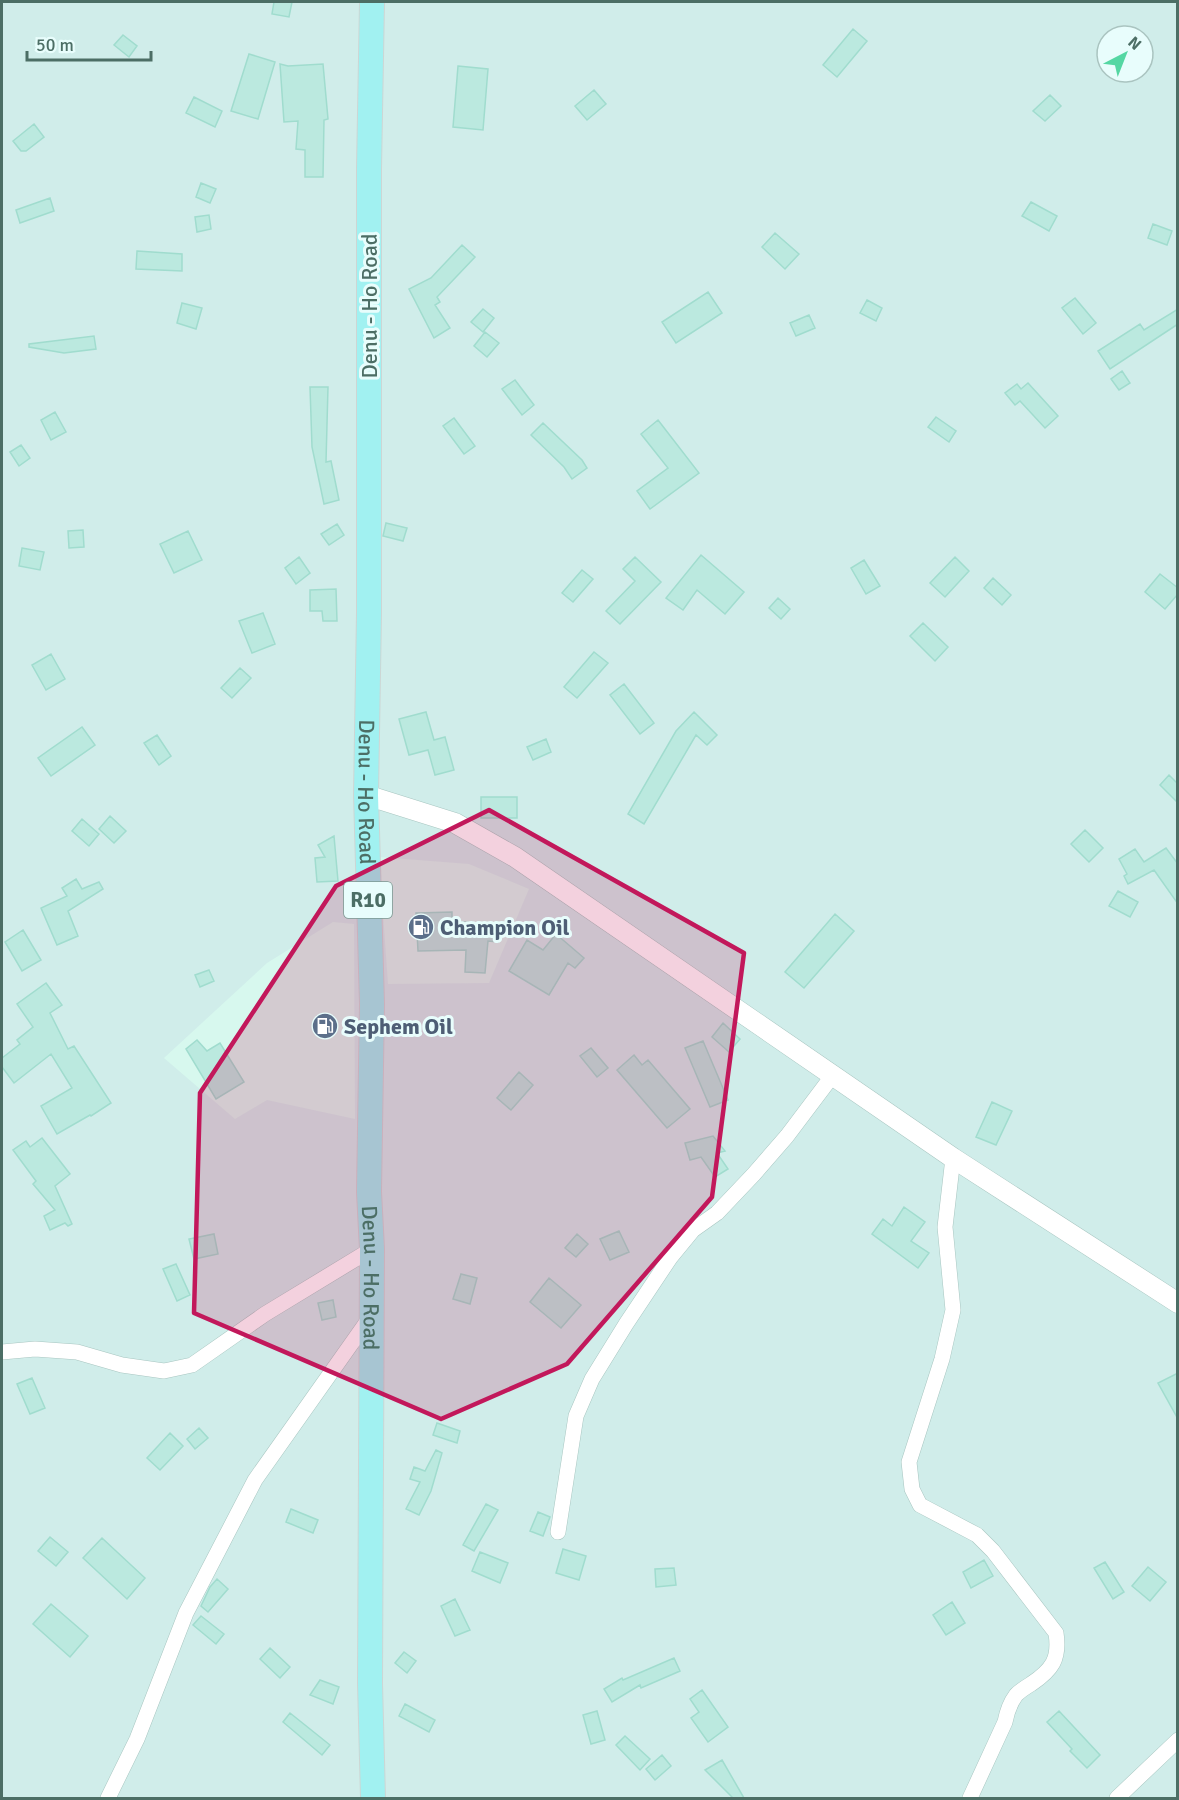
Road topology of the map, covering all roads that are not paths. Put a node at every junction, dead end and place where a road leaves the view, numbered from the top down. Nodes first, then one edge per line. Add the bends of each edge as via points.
1 (372, 2) edge
2 (366, 795) junction
3 (833, 1075) junction
4 (953, 1158) junction
5 (372, 1249) junction
6 (1178, 1303) edge
7 (371, 1316) junction
8 (2, 1352) edge
9 (558, 1532) dead end
10 (1178, 1740) edge
11 (108, 1798) edge
12 (373, 1798) edge
13 (970, 1798) edge
14 (1117, 1798) edge

1 - 2 main road, Denu - Ho Road / R10
2 - 3 street via 455,823 515,857
2 - 5 main road, Denu - Ho Road / R10 via 372,1004
3 - 4 street
3 - 9 street via 754,1174 693,1230 670,1258 592,1379 576,1416
4 - 6 street
4 - 13 street via 945,1227 953,1310 942,1359 909,1462 912,1489 920,1505 977,1535 993,1551 1056,1633 1059,1650 1053,1665 1017,1694 1008,1708
5 - 7 main road, Denu - Ho Road / R10
5 - 8 street via 265,1314 192,1365 164,1371 122,1365 77,1352
7 - 11 street via 255,1480 186,1613 138,1738
7 - 12 main road, Denu - Ho Road / R10
10 - 14 street

